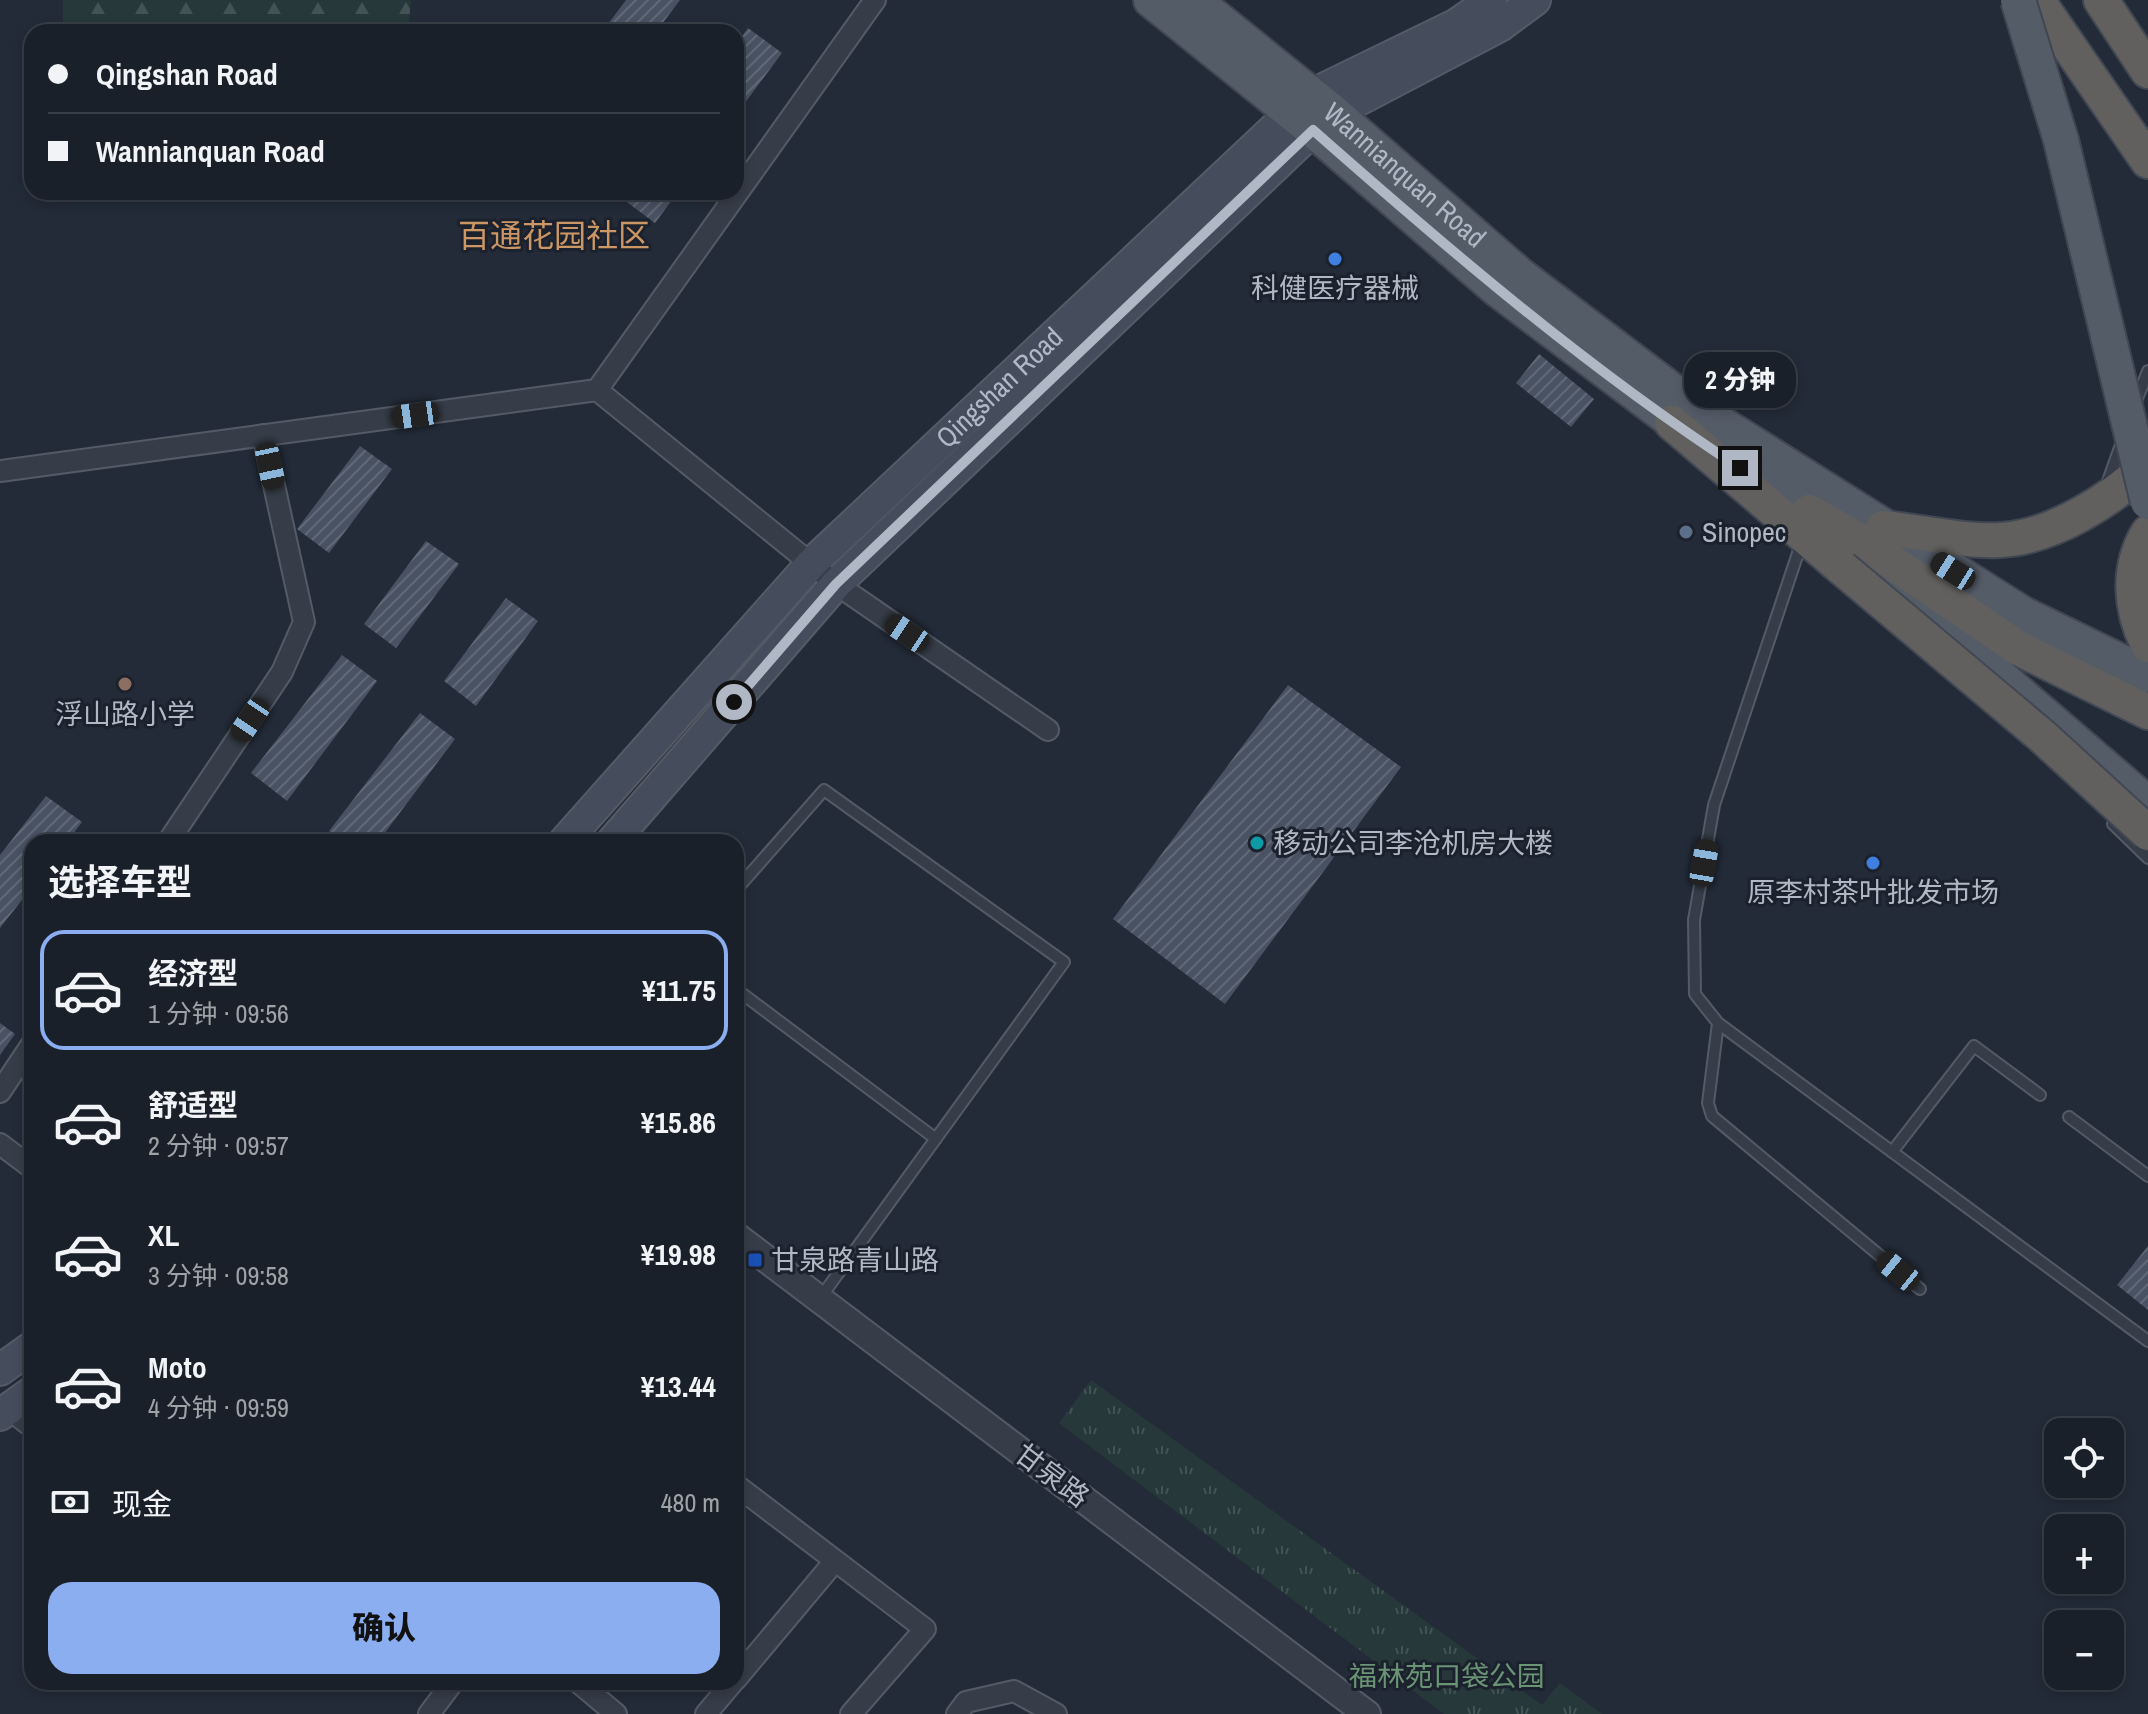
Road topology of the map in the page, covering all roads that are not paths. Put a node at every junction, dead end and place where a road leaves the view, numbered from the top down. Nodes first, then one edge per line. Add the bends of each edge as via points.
1 (875, 0) edge
2 (1151, 0) edge
3 (1194, 0) edge
4 (1491, 0) edge
5 (1535, 0) edge
6 (2018, 0) edge
7 (2037, 0) edge
8 (2101, 0) edge
9 (2148, 71) edge
10 (1312, 113) junction
11 (2148, 161) edge
12 (744, 184) edge
13 (732, 200) edge
14 (2148, 371) edge
15 (597, 390) junction
16 (263, 435) junction
17 (2148, 465) edge
18 (0, 471) edge
19 (2101, 501) junction
20 (2148, 502) edge
21 (1806, 524) junction
22 (1883, 528) junction
23 (2148, 533) edge
24 (811, 564) junction
25 (1842, 568) junction
26 (836, 584) junction
27 (1894, 629) dead end
28 (2148, 645) edge
29 (2148, 675) edge
30 (2148, 712) edge
31 (1048, 730) dead end
32 (2148, 804) edge
33 (2100, 811) dead end
34 (2148, 833) edge
35 (173, 834) edge
36 (571, 834) edge
37 (619, 834) edge
38 (2148, 858) edge
39 (744, 881) edge
40 (744, 995) edge
41 (1718, 1023) junction
42 (24, 1056) edge
43 (0, 1092) edge
44 (2040, 1095) dead end
45 (2069, 1117) dead end
46 (936, 1139) junction
47 (0, 1144) edge
48 (1892, 1152) junction
49 (24, 1162) edge
50 (2148, 1176) edge
51 (744, 1242) edge
52 (1920, 1289) dead end
53 (819, 1299) junction
54 (2148, 1341) edge
55 (24, 1353) edge
56 (0, 1370) edge
57 (744, 1491) edge
58 (835, 1561) junction
59 (744, 1669) edge
60 (447, 1690) edge
61 (588, 1690) edge
62 (726, 1690) edge
63 (429, 1714) edge
64 (616, 1714) edge
65 (706, 1714) edge
66 (851, 1714) edge
67 (957, 1714) edge
68 (1056, 1714) edge
69 (1367, 1714) edge

1 - 12 street
2 - 10 main road, Wannianquan Road
3 - 10 main road, Wannianquan Road
4 - 10 main road, Qingshan Road
5 - 10 main road, Qingshan Road via 1500,26
6 - 20 main road, bridge via 2065,155
7 - 11 highway
8 - 9 highway
10 - 21 main road, Wannianquan Road via 1497,289
10 - 22 main road, Wannianquan Road via 1666,385
10 - 24 main road, Qingshan Road
10 - 26 main road, Qingshan Road
13 - 15 street
14 - 19 lane
15 - 16 street
15 - 24 street
16 - 18 street
16 - 35 street via 304,622 282,672
17 - 19 highway
19 - 22 highway via 2054,525 2000,540
21 - 25 highway
21 - 30 highway via 1861,541 2018,648
21 - 32 main road, Wannianquan Road via 1902,591
21 - 41 lane via 1714,805 1694,920 1695,994
22 - 29 main road, Wannianquan Road via 2023,614
23 - 28 highway via 2132,578
24 - 26 street
24 - 36 main road, Qingshan Road
25 - 27 lane
25 - 34 highway, bridge
26 - 31 street
26 - 37 main road, Qingshan Road
33 - 38 lane
39 - 46 lane via 824,790 1064,962
40 - 46 lane
41 - 48 lane
41 - 52 lane via 1708,1103 1712,1116
42 - 43 street
44 - 48 lane via 1974,1046
45 - 50 lane
46 - 53 lane
47 - 49 street
48 - 54 lane
51 - 53 street, 甘泉路
53 - 69 street, 甘泉路
55 - 56 main road
57 - 58 street
58 - 59 street
58 - 66 street via 925,1629
60 - 63 street
61 - 64 street
62 - 65 street
67 - 68 street via 966,1702 1014,1691

